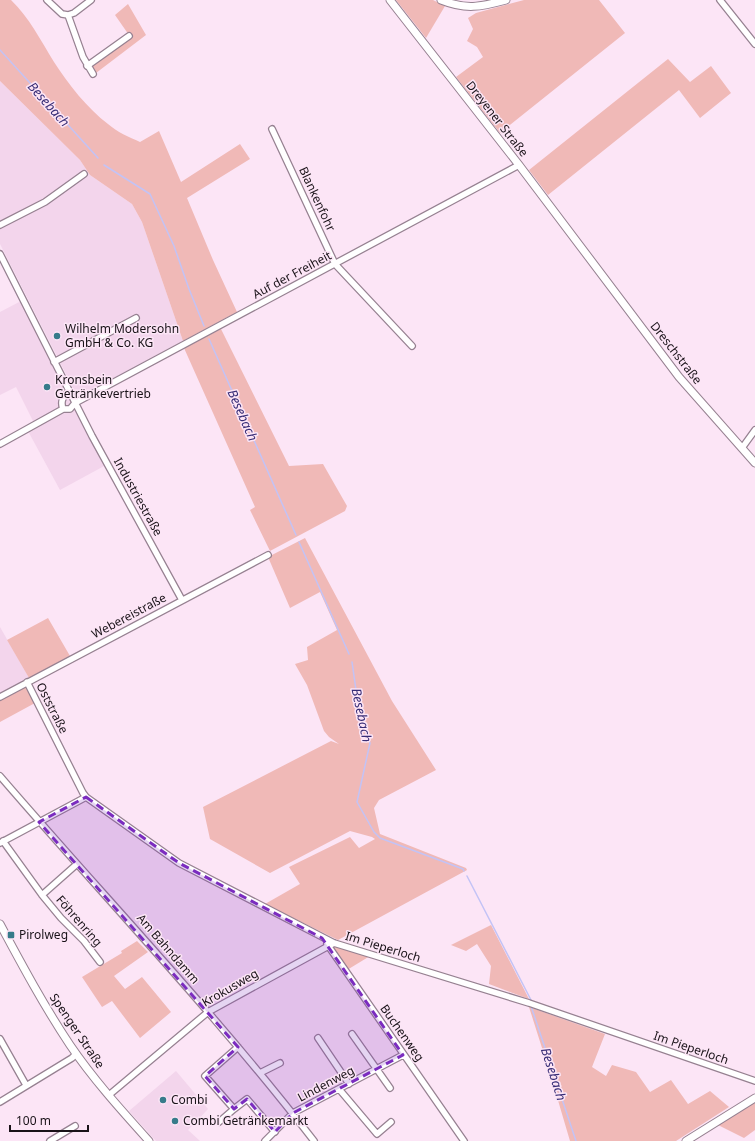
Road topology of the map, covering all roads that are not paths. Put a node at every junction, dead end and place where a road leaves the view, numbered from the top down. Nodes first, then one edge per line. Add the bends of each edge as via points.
1 (47, 0) edge
2 (91, 0) edge
3 (390, 0) edge
4 (441, 0) edge
5 (506, 0) edge
6 (720, 0) edge
7 (68, 15) junction
8 (129, 36) dead end
9 (755, 44) edge
10 (87, 66) junction
11 (93, 74) dead end
12 (272, 129) dead end
13 (519, 165) junction
14 (84, 174) dead end
15 (0, 225) edge
16 (586, 252) joint
17 (0, 254) edge
18 (336, 264) junction
19 (136, 318) dead end
20 (412, 346) dead end
21 (54, 362) junction
22 (69, 391) junction
23 (75, 403) junction
24 (63, 409) junction
25 (755, 430) edge
26 (0, 444) edge
27 (742, 448) junction
28 (755, 463) edge
29 (268, 555) dead end
30 (182, 600) junction
31 (27, 682) junction
32 (0, 697) edge
33 (0, 776) edge
34 (86, 797) junction
35 (39, 822) junction
36 (2, 842) edge
37 (77, 864) junction
38 (42, 895) junction
39 (0, 924) edge
40 (331, 945) junction
41 (100, 962) dead end
42 (208, 1012) junction
43 (352, 1034) dead end
44 (318, 1038) dead end
45 (0, 1039) edge
46 (238, 1047) junction
47 (76, 1054) junction
48 (403, 1055) junction
49 (280, 1063) dead end
50 (377, 1069) junction
51 (260, 1073) junction
52 (755, 1081) edge
53 (349, 1084) junction
54 (26, 1085) junction
55 (390, 1088) dead end
56 (339, 1089) junction
57 (109, 1095) junction
58 (755, 1098) edge
59 (0, 1102) edge
60 (234, 1109) junction
61 (293, 1113) junction
62 (219, 1122) dead end
63 (391, 1122) dead end
64 (75, 1126) dead end
65 (275, 1132) junction
66 (50, 1141) edge
67 (149, 1141) edge
68 (265, 1141) edge
69 (314, 1141) edge
70 (464, 1141) edge
71 (686, 1141) edge

1 - 7 street via 62,14
2 - 7 street
3 - 13 street, Dreyener Straße
4 - 5 street via 468,7
6 - 9 street
7 - 10 street
8 - 10 street
10 - 11 street
12 - 18 street, Blankenfohr
13 - 16 street, Dreyener Straße
13 - 18 street, Auf der Freiheit
14 - 15 street via 45,202
16 - 27 street, Dreschstraße via 679,377
17 - 21 street, Industriestraße
18 - 20 street, Blankenfohr
18 - 23 street, Auf der Freiheit
19 - 21 street
21 - 22 street, Industriestraße
22 - 23 street, Industriestraße
22 - 24 street via 62,401
23 - 24 street via 70,409
23 - 30 street, Industriestraße
24 - 26 street
25 - 27 street
27 - 28 street, Dreschstraße
29 - 30 street, Webereistraße
30 - 31 street, Webereistraße
31 - 32 street, Webereistraße
31 - 34 street, Oststraße
33 - 35 street, Am Bahndamm
34 - 35 street
34 - 40 street, Buchenweg via 179,863
35 - 36 street
35 - 37 street, Am Bahndamm
36 - 38 street, Föhrenring
37 - 38 street, Föhrenring
37 - 42 street, Am Bahndamm
38 - 41 street, Föhrenring
39 - 47 street, Spenger Straße via 54,1021
40 - 42 street, Krokusweg
40 - 48 street, Buchenweg
40 - 52 street, Im Pieperloch via 528,1003
42 - 46 street, Am Bahndamm
42 - 57 street, Krokusweg
43 - 50 street
44 - 53 street
45 - 54 street
46 - 51 street, Am Bahndamm
46 - 60 street via 205,1076
47 - 54 street
47 - 57 street, Spenger Straße
48 - 50 street, Lindenweg
48 - 70 street, Buchenweg
49 - 51 street
50 - 53 street, Lindenweg
50 - 55 street
51 - 61 street, Am Bahndamm
53 - 56 street, Lindenweg
54 - 59 street
56 - 61 street, Lindenweg
56 - 63 street via 377,1134
57 - 67 street, Spenger Straße
58 - 71 street
60 - 62 street
60 - 65 street via 247,1099
61 - 65 street, Lindenweg
61 - 69 street, Am Bahndamm
64 - 66 street
65 - 68 street, Lindenweg

